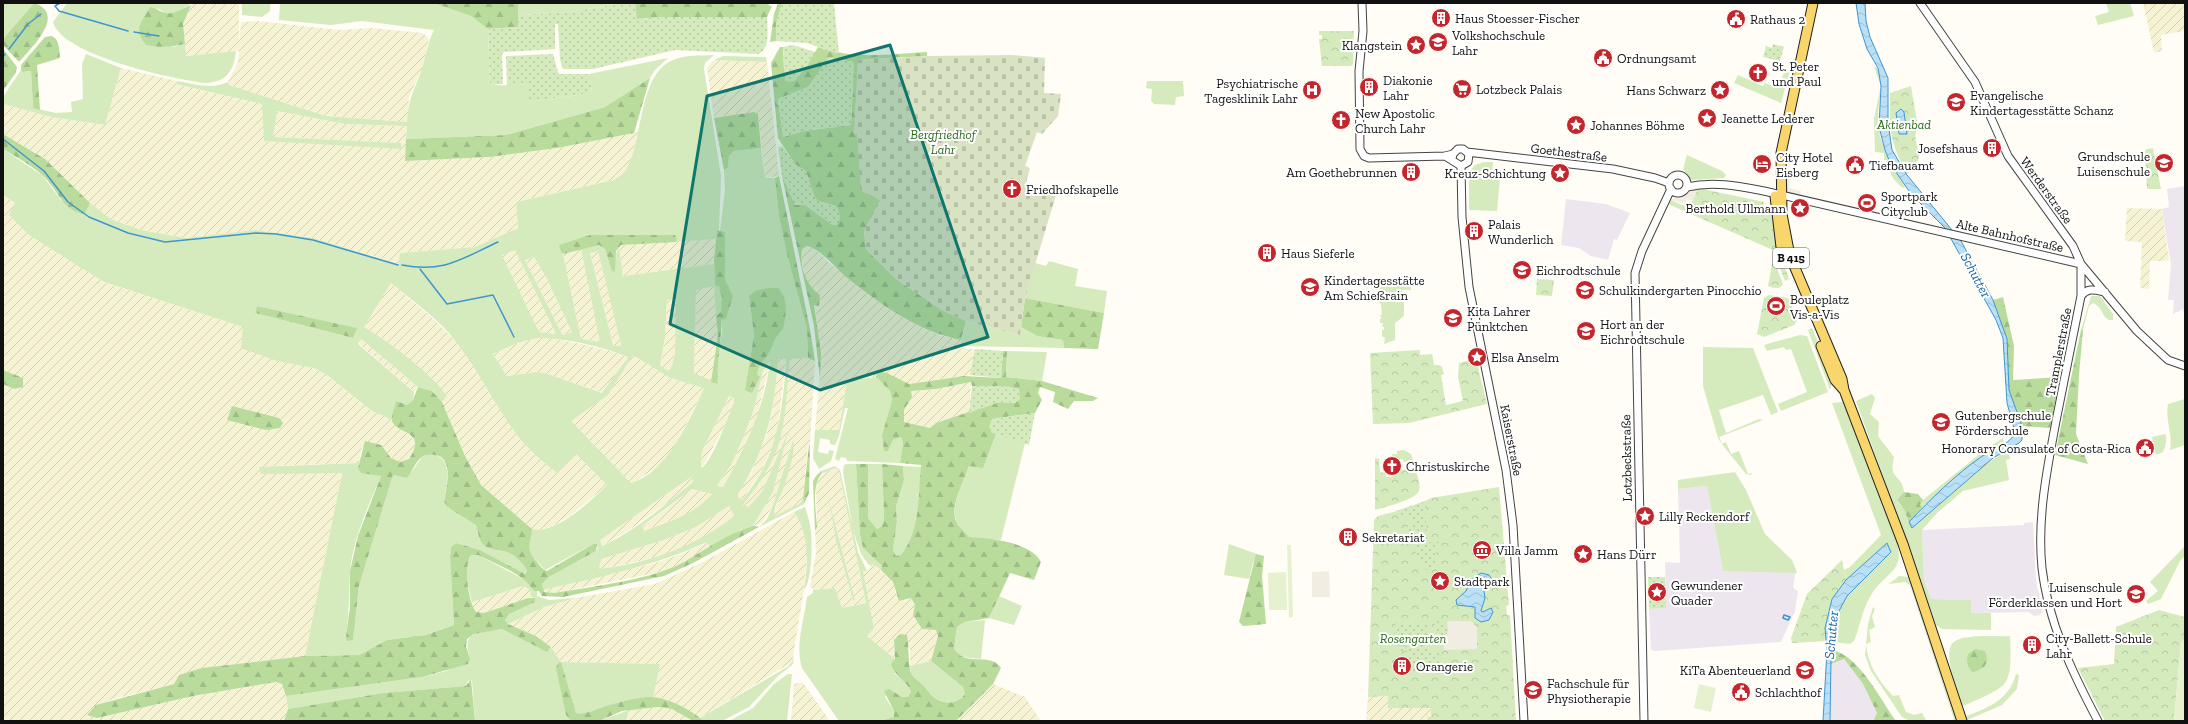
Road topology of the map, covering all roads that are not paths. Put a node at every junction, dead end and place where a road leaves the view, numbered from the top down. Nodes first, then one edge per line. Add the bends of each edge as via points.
1 (1362, 3) edge
2 (1813, 3) edge
3 (1920, 3) edge
4 (1452, 156) junction
5 (1468, 156) junction
6 (1461, 166) junction
7 (1687, 184) junction
8 (1672, 186) junction
9 (1778, 194) junction
10 (2081, 264) junction
11 (2105, 292) junction
12 (2081, 296) junction
13 (2185, 366) edge
14 (1524, 721) edge
15 (1644, 721) edge
16 (1962, 721) edge
17 (2098, 721) edge

1 - 4 street, Goethestraße via 1363,30 1359,70 1360,149 1364,156
2 - 9 main road, B 415 via 1781,153
3 - 10 street, Werderstraße via 1975,82 2008,156 2073,246
4 - 5 street, Goethestraße via 1460,149
4 - 6 street via 1454,163
5 - 6 street, Goethestraße via 1466,164
5 - 8 street, Goethestraße via 1497,155 1613,169 1655,178
6 - 14 street, Kaiserstraße via 1462,217 1469,287 1506,470 1513,525
7 - 8 street via 1684,191
7 - 8 street via 1679,175
7 - 9 street, Alte Bahnhofstraße via 1735,186
8 - 15 street, Lotzbeckstraße via 1642,251 1635,273
9 - 10 street, Alte Bahnhofstraße
9 - 16 main road, B 415 via 1790,256 1842,379 1903,544
10 - 11 street, Werderstraße
10 - 12 street, Tramplerstraße
11 - 12 street via 2091,290
11 - 13 street, Werderstraße via 2137,331 2161,354 2177,365
12 - 17 street, Tramplerstraße via 2043,493 2041,550 2042,568 2054,619 2068,658

